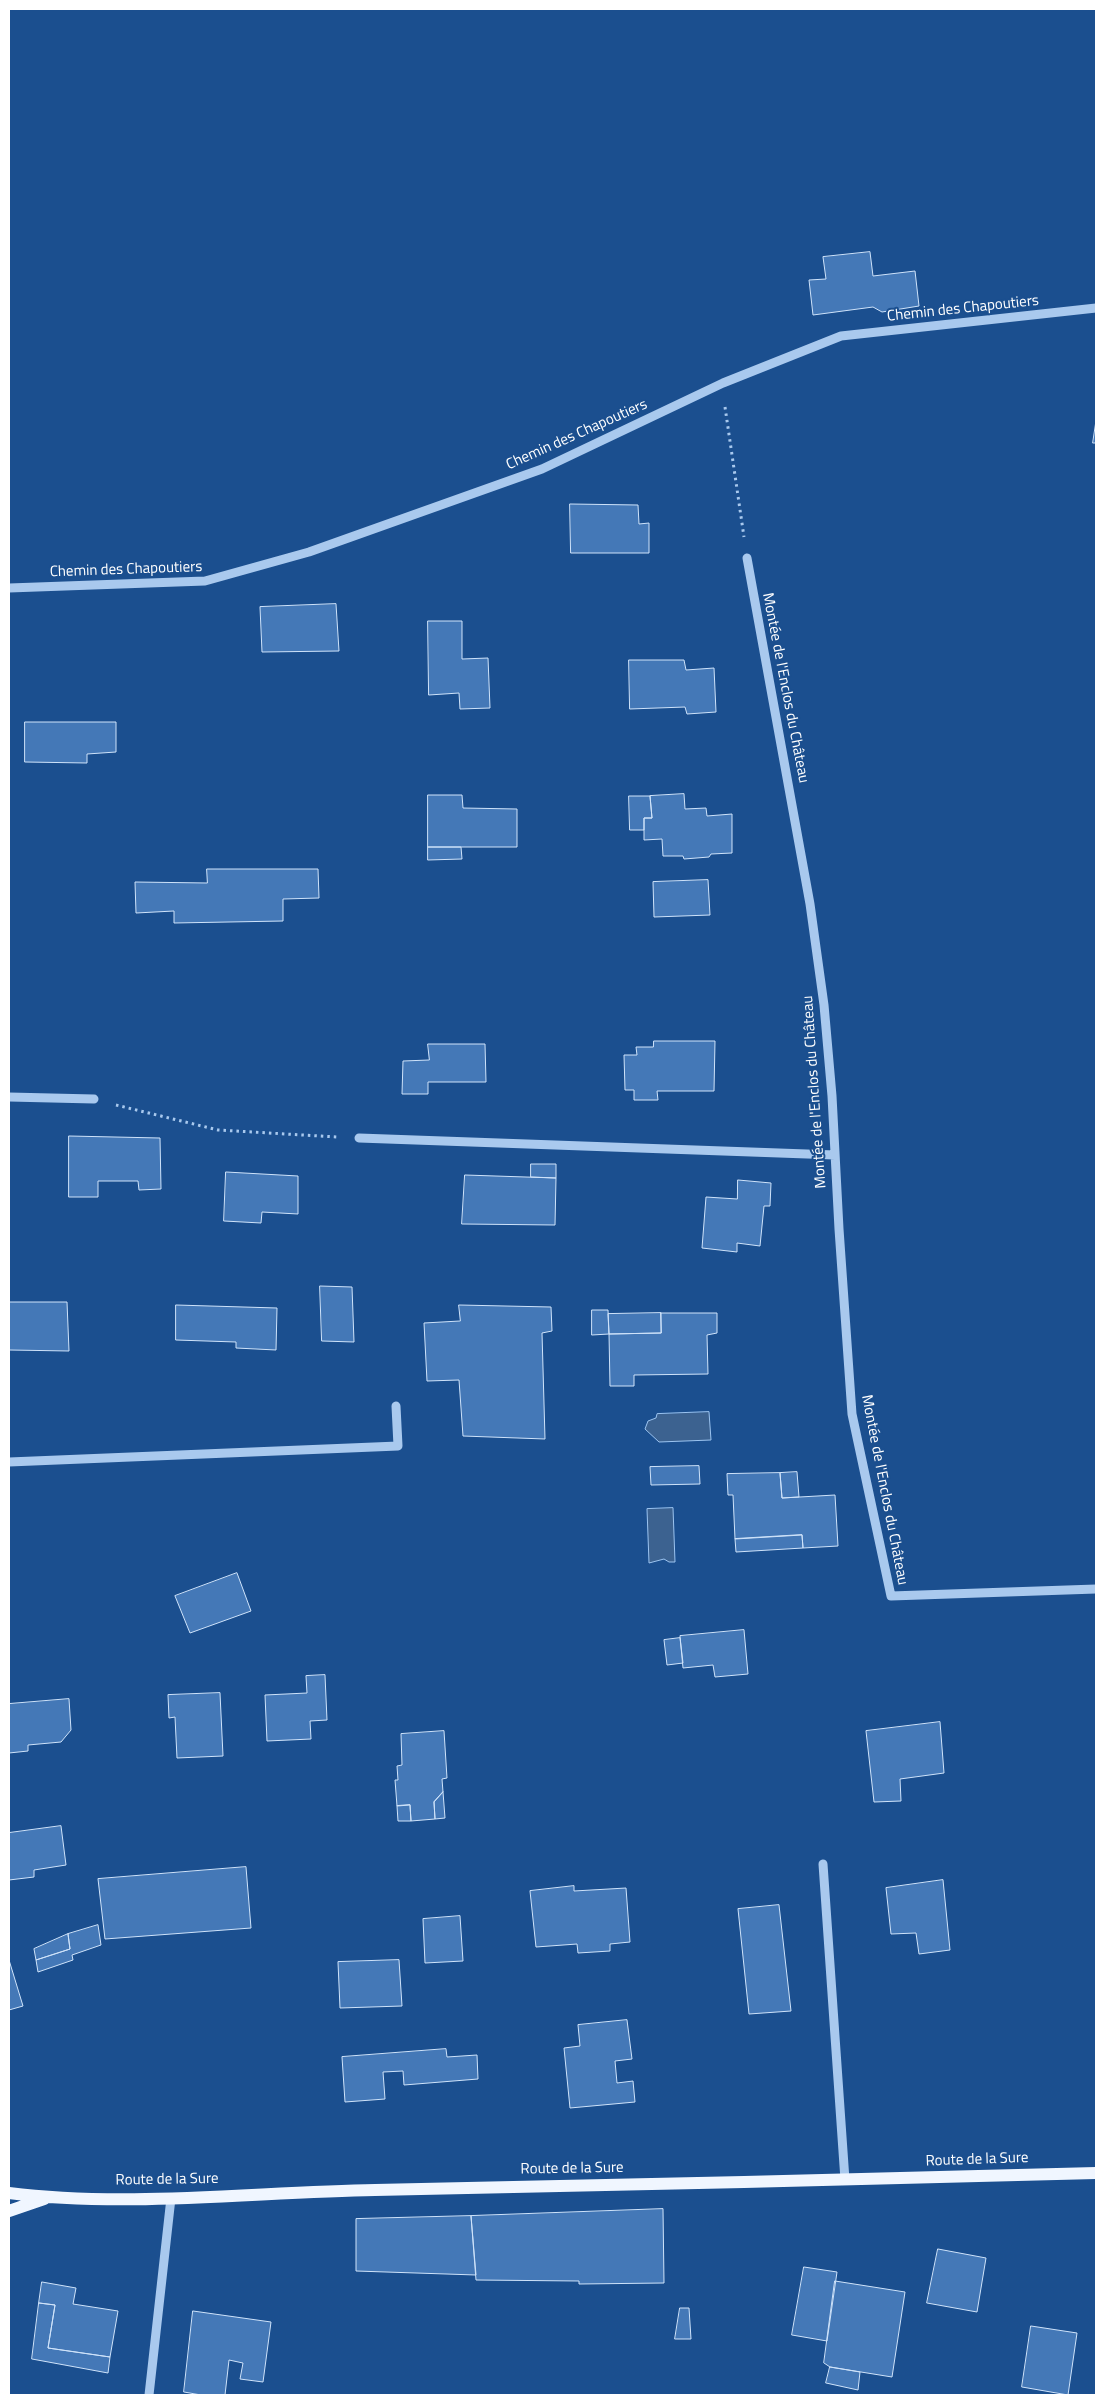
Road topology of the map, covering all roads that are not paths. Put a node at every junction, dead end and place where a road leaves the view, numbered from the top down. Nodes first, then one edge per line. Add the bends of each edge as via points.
1 (1096, 308) edge
2 (747, 558) road end
3 (9, 588) edge
4 (9, 1097) edge
5 (94, 1099) road end
6 (359, 1138) road end
7 (834, 1154) junction
8 (396, 1406) dead end
9 (9, 1462) edge
10 (1096, 1589) edge
11 (823, 1864) dead end
12 (1096, 2173) edge
13 (845, 2180) junction
14 (9, 2193) edge
15 (48, 2198) junction
16 (171, 2198) junction
17 (9, 2211) edge
18 (149, 2395) edge

1 - 3 street, Chemin des Chapoutiers via 841,336 723,384 542,468 309,552 205,581
2 - 7 street, Montée de l'Enclos du Château via 810,904 824,1005
4 - 5 street
6 - 7 street
7 - 10 street, Montée de l'Enclos du Château via 852,1414 891,1596
8 - 9 street via 398,1446
11 - 13 street
12 - 13 main road, Route de la Sure
13 - 16 main road, Route de la Sure via 322,2191
14 - 15 main road, Route de la Sure
15 - 16 main road, Route de la Sure
15 - 17 main road, Route de la Sure
16 - 18 street

